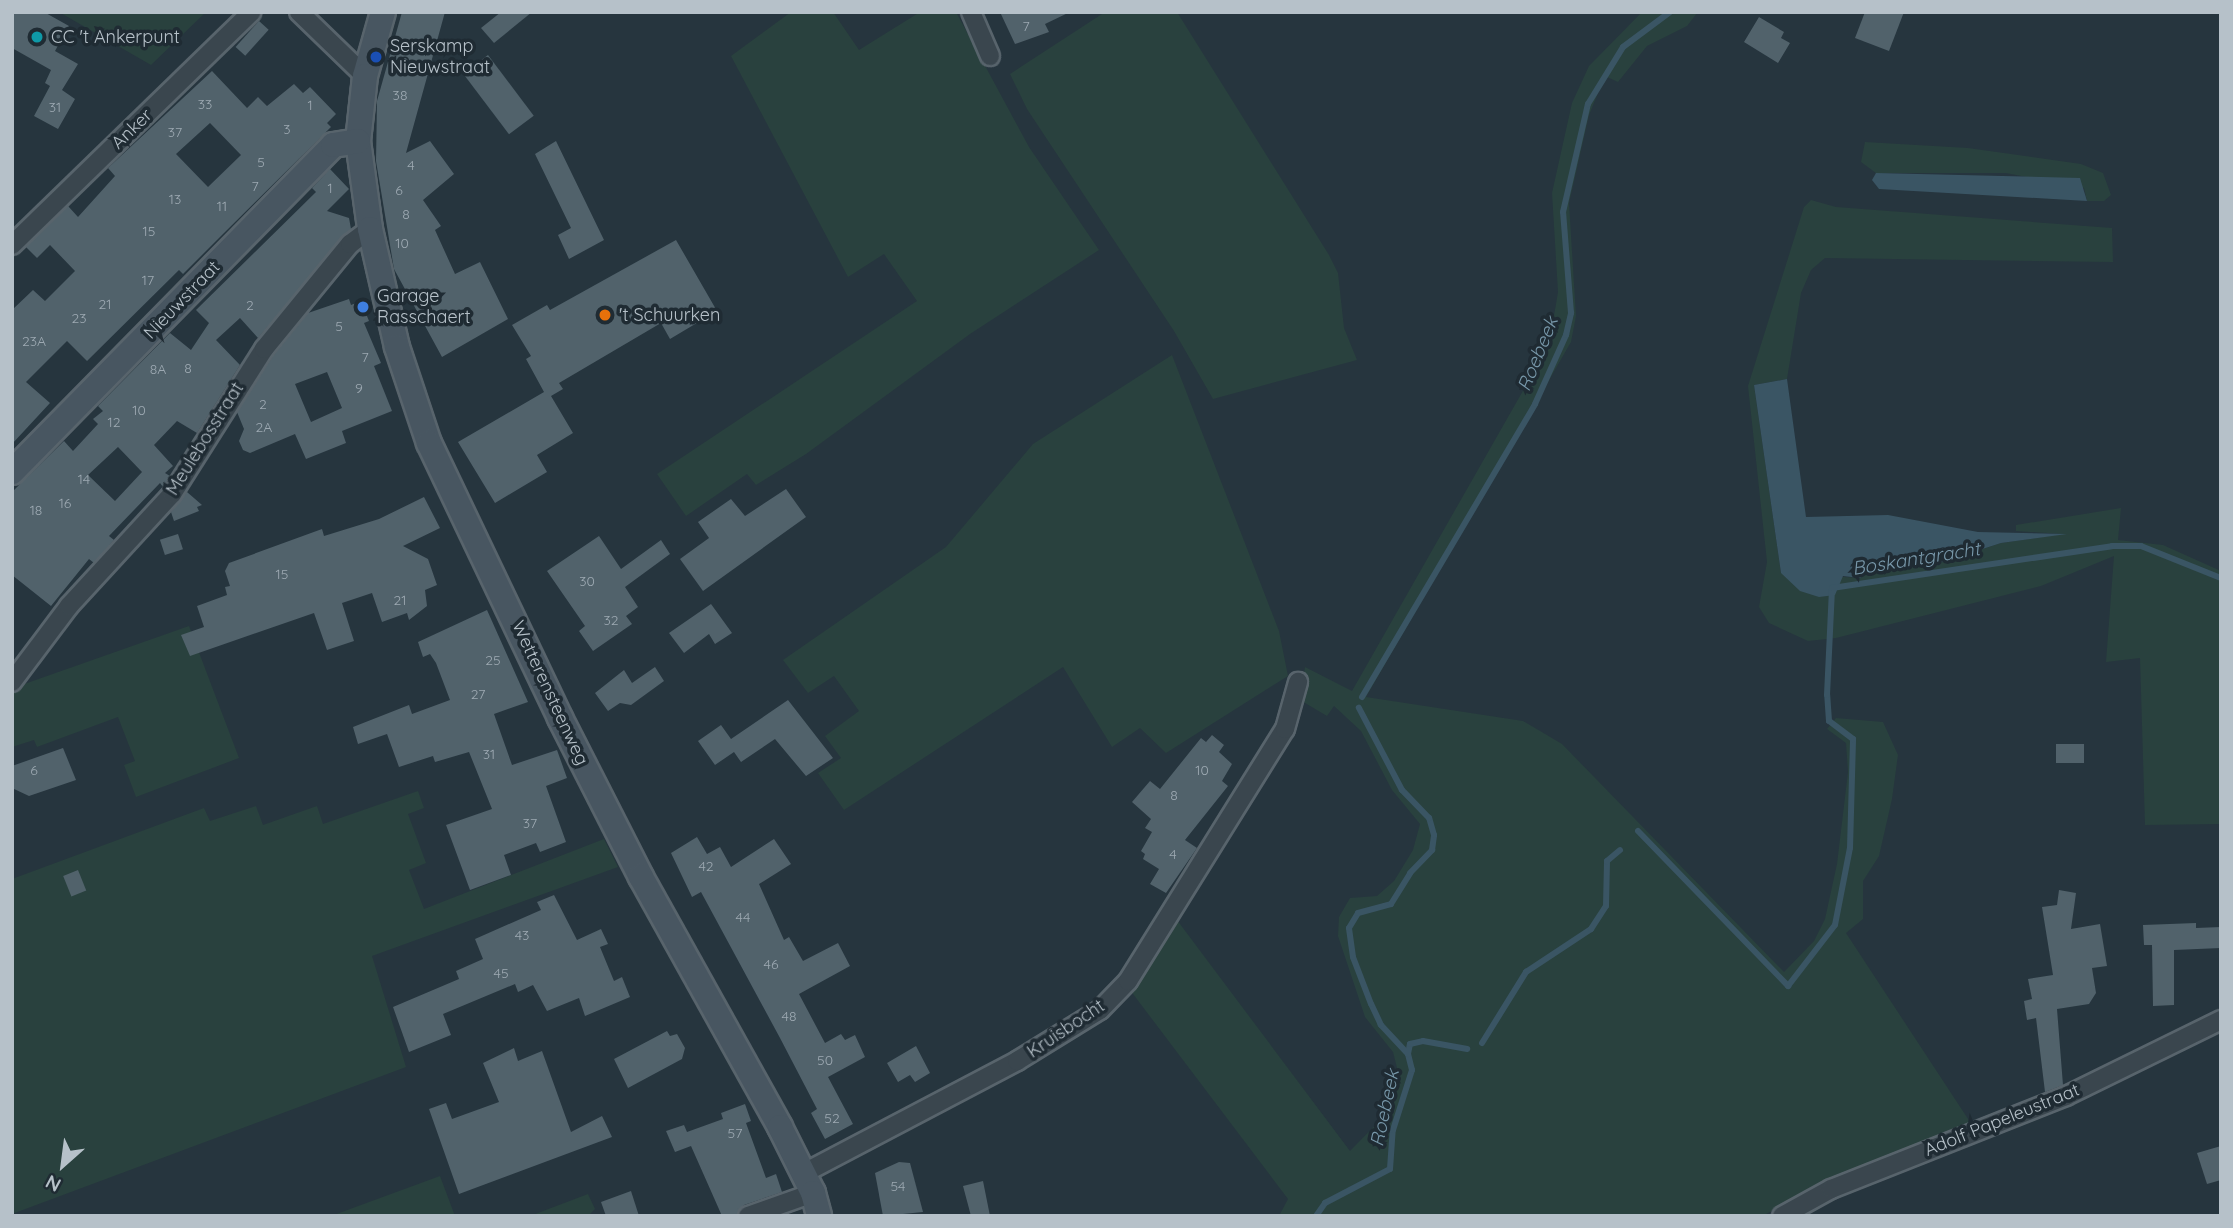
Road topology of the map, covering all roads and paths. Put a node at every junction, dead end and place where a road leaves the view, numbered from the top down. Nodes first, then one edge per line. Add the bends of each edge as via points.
1 (252, 12) edge
2 (299, 12) edge
3 (383, 12) edge
4 (971, 12) edge
5 (990, 55) dead end
6 (365, 76) junction
7 (358, 141) junction
8 (370, 229) junction
9 (12, 245) edge
10 (12, 472) edge
11 (12, 682) edge
12 (1298, 682) dead end
13 (2221, 1020) edge
14 (812, 1194) edge
15 (748, 1216) edge
16 (1782, 1216) edge

1 - 9 street, Anker
2 - 6 street
3 - 6 street
4 - 5 street
6 - 7 street
7 - 8 street, Wetterensteenweg
7 - 10 street, Nieuwstraat via 333,145
8 - 11 street, Meulebosstraat via 351,244 264,349 172,494 69,606
8 - 14 street, Wetterensteenweg via 397,347 429,443 641,877
12 - 14 street, Kruisbocht via 1285,729 1128,981 1100,1010
13 - 16 street, Adolf Papeleustraat via 2066,1096 1831,1189
14 - 15 street, Kruisbocht

